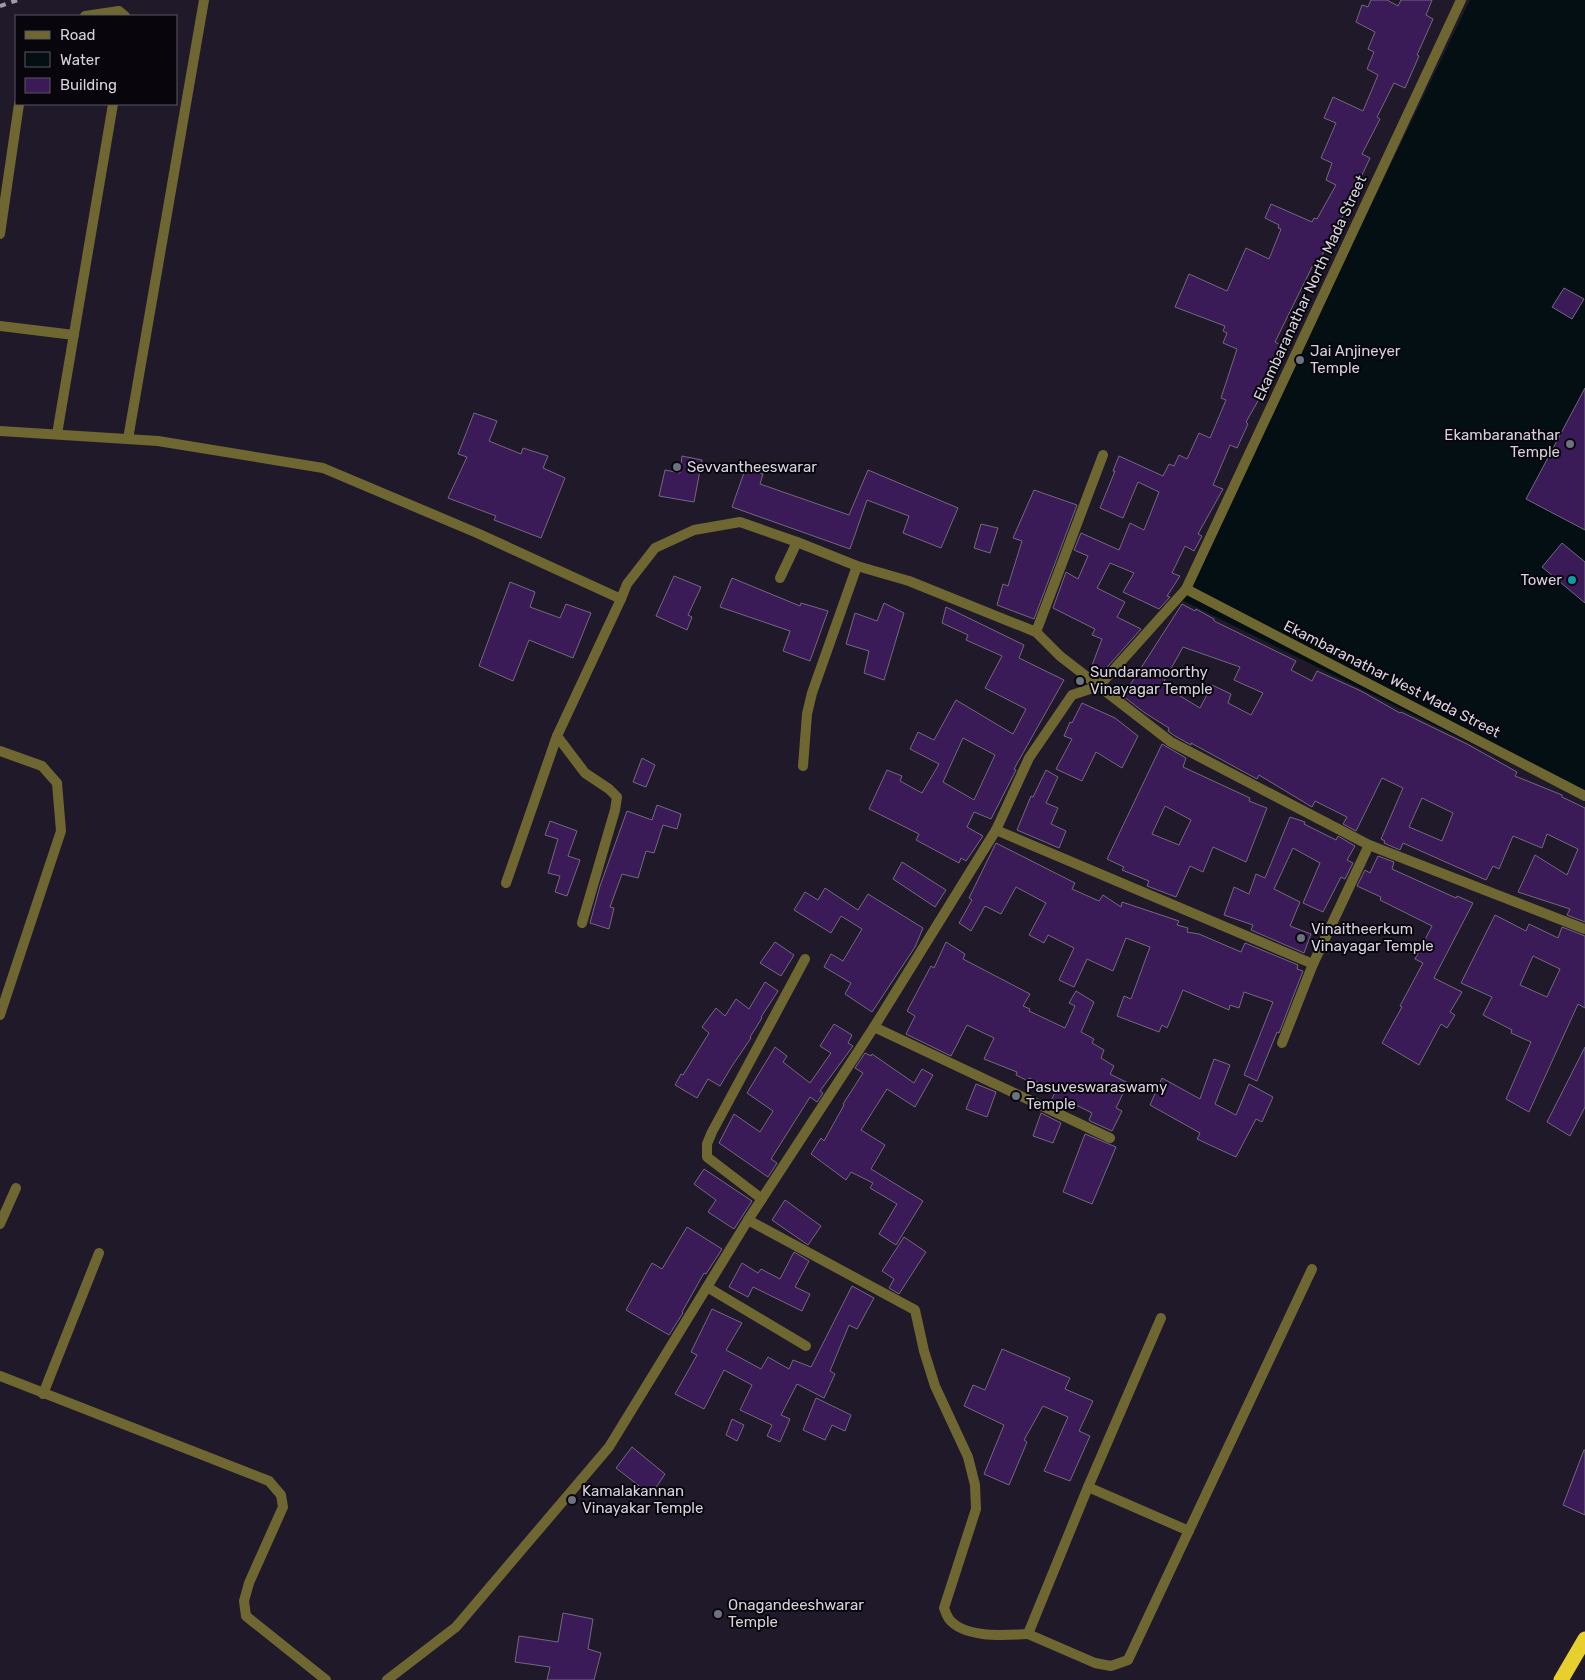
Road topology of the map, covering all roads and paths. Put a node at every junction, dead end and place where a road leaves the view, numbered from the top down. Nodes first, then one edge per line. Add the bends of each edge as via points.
1 (204, 0) edge
2 (1461, 0) edge
3 (91, 15) edge
4 (125, 15) edge
5 (19, 105) edge
6 (113, 105) edge
7 (0, 234) edge
8 (0, 326) edge
9 (74, 335) junction
10 (0, 430) edge
11 (57, 434) junction
12 (128, 439) junction
13 (1103, 455) dead end
14 (797, 542) junction
15 (857, 566) junction
16 (780, 578) dead end
17 (1186, 589) junction
18 (621, 599) junction
19 (1036, 632) junction
20 (1099, 686) junction
21 (557, 736) junction
22 (0, 751) edge
23 (803, 766) dead end
24 (1585, 796) edge
25 (996, 830) junction
26 (1369, 845) junction
27 (506, 883) dead end
28 (582, 923) dead end
29 (1585, 929) edge
30 (805, 959) dead end
31 (1312, 964) junction
32 (0, 1015) edge
33 (874, 1027) junction
34 (1282, 1043) dead end
35 (1110, 1138) dead end
36 (16, 1188) dead end
37 (762, 1199) junction
38 (748, 1220) junction
39 (0, 1224) edge
40 (99, 1253) dead end
41 (1312, 1269) dead end
42 (708, 1286) junction
43 (1161, 1318) dead end
44 (806, 1346) dead end
45 (0, 1376) edge
46 (43, 1394) junction
47 (1088, 1487) junction
48 (1189, 1530) junction
49 (1028, 1634) junction
50 (1585, 1639) edge
51 (326, 1680) edge
52 (388, 1680) edge
53 (1561, 1680) edge

1 - 12 street
2 - 17 street, Ekambaranathar North Mada Street
3 - 4 street via 110,12
5 - 7 street
6 - 9 street
8 - 9 street
9 - 11 street
10 - 11 street
11 - 12 street
12 - 18 street via 323,468
13 - 19 street
14 - 15 street
14 - 16 street
14 - 18 street via 740,522 694,530 655,548
15 - 19 street via 909,581
15 - 23 street via 806,714
17 - 20 street, Ekambaranathar North Mada Street
17 - 24 street, Ekambaranathar West Mada Street
18 - 21 street
19 - 20 street via 1060,656
20 - 25 street via 1072,694 1029,758
20 - 26 street via 1171,742
21 - 27 street
21 - 28 street via 585,773 617,797
22 - 32 street via 42,766 58,783 61,831
25 - 31 street
25 - 33 street
26 - 29 street
26 - 31 street
30 - 37 street via 707,1144 707,1157
31 - 34 street
33 - 35 street
33 - 37 street
36 - 39 street
37 - 38 street
38 - 42 street
38 - 49 street via 915,1310 935,1386 968,1457 975,1485 976,1510 944,1608 950,1620 965,1629 990,1636
40 - 46 street
41 - 48 street
42 - 44 street
42 - 52 street via 609,1448 456,1627
43 - 47 street
45 - 46 street
46 - 51 street via 269,1482 281,1495 284,1508 249,1583 244,1602 246,1616
47 - 48 street
47 - 49 street
48 - 49 street via 1128,1660 1111,1666 1095,1663
50 - 53 highway

